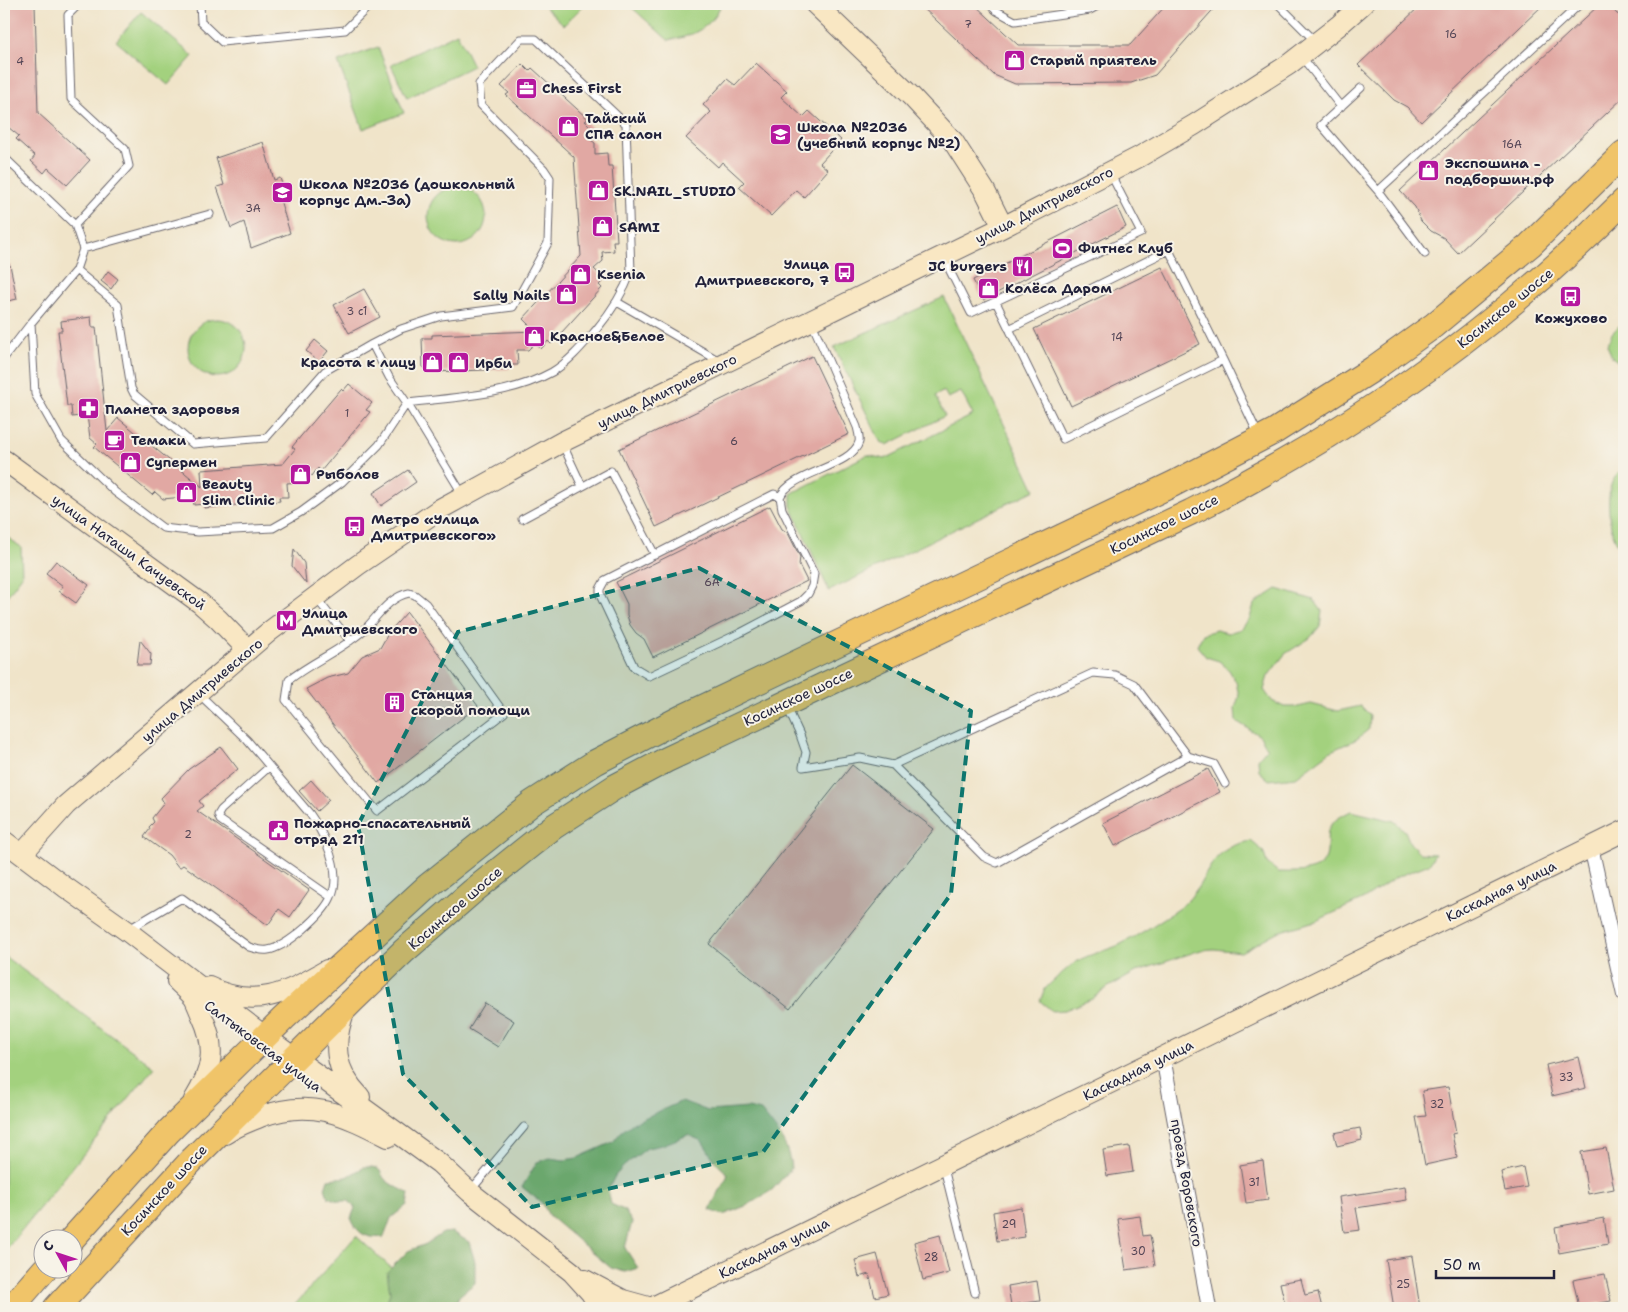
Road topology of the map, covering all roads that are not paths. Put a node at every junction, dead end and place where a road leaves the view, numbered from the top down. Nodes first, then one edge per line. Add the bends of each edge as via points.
1 (79, 4) edge
2 (200, 4) edge
3 (371, 4) edge
4 (815, 4) edge
5 (989, 4) edge
6 (1101, 4) edge
7 (1278, 4) edge
8 (1363, 4) edge
9 (1580, 4) edge
10 (1317, 43) junction
11 (1301, 55) junction
12 (1361, 88) dead end
13 (1341, 107) junction
14 (1624, 153) edge
15 (4, 157) edge
16 (1110, 172) junction
17 (1378, 190) junction
18 (1624, 201) edge
19 (210, 214) dead end
20 (75, 225) junction
21 (1003, 227) junction
22 (83, 249) junction
23 (1425, 254) dead end
24 (943, 256) junction
25 (76, 270) junction
26 (617, 302) junction
27 (996, 302) junction
28 (811, 321) junction
29 (31, 323) junction
30 (1008, 329) junction
31 (372, 344) junction
32 (4, 358) edge
33 (1223, 360) junction
34 (723, 364) junction
35 (407, 403) junction
36 (1260, 439) junction
37 (562, 442) junction
38 (4, 460) edge
39 (582, 486) junction
40 (464, 495) junction
41 (780, 497) junction
42 (522, 519) dead end
43 (655, 556) junction
44 (316, 596) junction
45 (350, 641) junction
46 (248, 650) junction
47 (198, 693) junction
48 (785, 703) junction
49 (1188, 756) junction
50 (894, 765) junction
51 (270, 767) junction
52 (1225, 784) dead end
53 (1624, 831) edge
54 (4, 841) edge
55 (1591, 847) junction
56 (22, 854) junction
57 (332, 897) junction
58 (124, 935) junction
59 (350, 956) junction
60 (181, 978) junction
61 (1624, 995) edge
62 (346, 1006) junction
63 (261, 1040) junction
64 (1163, 1057) junction
65 (290, 1061) junction
66 (524, 1127) dead end
67 (169, 1131) junction
68 (391, 1134) junction
69 (194, 1158) junction
70 (943, 1165) junction
71 (470, 1192) junction
72 (80, 1230) edge
73 (572, 1272) junction
74 (35, 1280) edge
75 (975, 1293) dead end
76 (11, 1308) edge
77 (56, 1308) edge
78 (583, 1308) edge
79 (599, 1308) edge
80 (652, 1308) edge
81 (1209, 1308) edge

1 - 20 lane via 68,15 71,99 125,149 128,166
2 - 3 lane via 201,22 222,42 345,30
4 - 21 street via 953,141 985,191
5 - 6 lane via 1015,21 1090,10
7 - 10 lane
8 - 10 street, улица Дмитриевского
9 - 17 lane
10 - 11 street, улица Дмитриевского
11 - 13 lane
11 - 16 street, улица Дмитриевского via 1194,126
12 - 13 lane
13 - 17 lane via 1321,125
14 - 36 highway via 1530,245 1439,321 1373,369
15 - 20 lane
16 - 21 street, улица Дмитриевского
16 - 27 lane via 1141,233
17 - 23 lane
18 - 48 highway, Косинское шоссе via 1557,266 1501,313 1399,390 1298,453 1191,512
19 - 22 lane
20 - 22 lane
21 - 24 street, улица Дмитриевского
22 - 25 lane
24 - 27 lane via 972,314
24 - 28 street, улица Дмитриевского
25 - 29 lane
25 - 31 lane via 118,306 134,394 193,444 266,438 325,371
26 - 31 lane via 631,272 626,124 536,39 521,38 479,84 481,105 550,178 548,243 513,307 441,316 401,329
26 - 34 lane
26 - 35 lane via 585,343 551,372 499,390
27 - 30 lane
28 - 34 street, улица Дмитриевского
28 - 41 lane via 857,426 859,439 854,450 788,486
29 - 32 lane
29 - 35 lane via 35,394 61,440 114,492 163,528 198,532 273,528 302,512 342,482 379,445
30 - 33 lane via 1063,439
30 - 33 lane via 1169,250
31 - 35 lane
33 - 36 lane
34 - 37 street, улица Дмитриевского
35 - 40 lane
36 - 59 highway via 596,762 498,829
37 - 39 lane
37 - 40 street, улица Дмитриевского
38 - 46 street, улица Наташи Качуевской via 200,603
39 - 42 lane
39 - 43 lane via 611,471
40 - 44 street, улица Дмитриевского via 402,534
41 - 43 lane via 774,494
41 - 43 lane via 782,509 814,574 808,594 801,601 740,633 649,676 634,668 600,589 604,580
44 - 45 lane
44 - 46 street, улица Дмитриевского
45 - 45 lane via 395,599 402,594 415,594 426,604 504,712 377,811 286,700 289,680
46 - 47 street, улица Дмитриевского
47 - 51 lane
47 - 56 street, улица Дмитриевского via 66,806
48 - 50 lane via 806,752 804,767 860,758
48 - 62 highway, Косинское шоссе via 666,760 553,827 473,891
49 - 50 lane via 1134,684 1114,675 1093,673
49 - 50 lane via 997,862 984,857
49 - 52 lane via 1214,764
51 - 57 lane via 310,814 323,835 335,877
51 - 57 lane via 220,810 220,820
53 - 55 street, Каскадная улица
54 - 56 street, Салтыковская улица
55 - 61 street
55 - 64 street, Каскадная улица
56 - 58 street, Салтыковская улица
57 - 58 lane via 299,933 276,948 266,950 249,946 182,898
58 - 60 street, Салтыковская улица
59 - 60 street via 284,993 266,997 245,998
59 - 63 highway
60 - 63 street, Салтыковская улица
60 - 67 street via 205,1022 212,1048 211,1064 205,1082
62 - 65 highway, Косинское шоссе
62 - 68 street via 338,1042 337,1057 341,1071 349,1086
63 - 65 street, Салтыковская улица
63 - 67 highway
64 - 70 street, Каскадная улица
64 - 81 street, проезд Воровского
65 - 68 street, Салтыковская улица
65 - 69 highway, Косинское шоссе
66 - 71 lane
67 - 72 highway
68 - 69 street via 318,1109 292,1108 231,1130
68 - 71 street, Салтыковская улица via 439,1163
69 - 77 highway, Косинское шоссе
70 - 75 lane
70 - 80 street, Каскадная улица
71 - 73 street, Салтыковская улица
73 - 78 street
73 - 79 street, Салтыковская улица via 591,1293
73 - 80 street via 610,1295
74 - 76 highway

